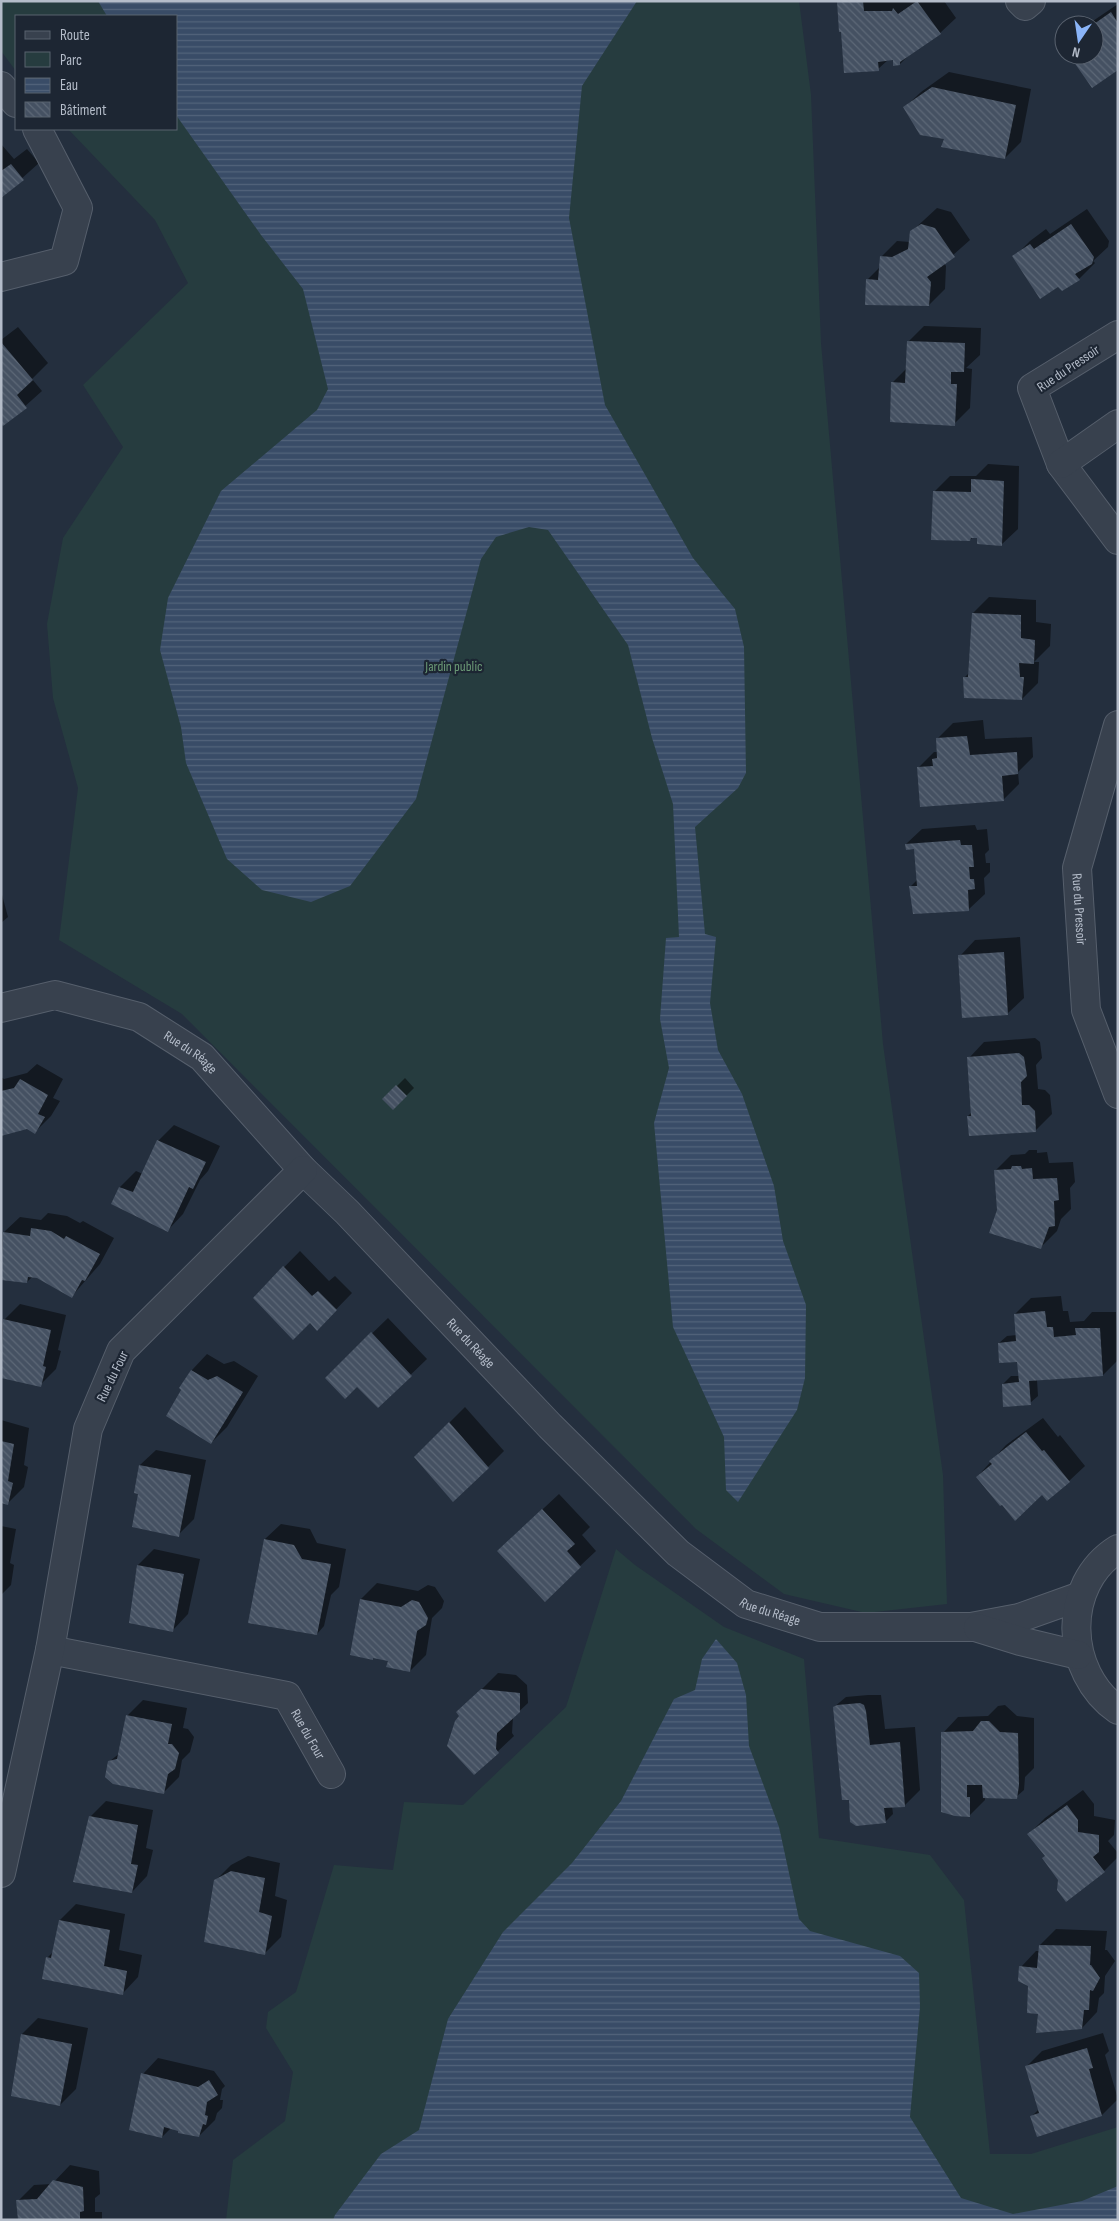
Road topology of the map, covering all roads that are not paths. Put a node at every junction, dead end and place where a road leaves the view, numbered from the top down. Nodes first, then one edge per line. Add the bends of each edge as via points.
1 (1020, 1) edge
2 (1031, 1) edge
3 (1, 86) edge
4 (15, 103) edge
5 (39, 130) edge
6 (1, 277) edge
7 (1118, 335) edge
8 (1118, 424) edge
9 (1061, 464) junction
10 (1118, 540) edge
11 (1118, 725) edge
12 (1, 1008) edge
13 (1118, 1094) edge
14 (304, 1170) junction
15 (1118, 1548) edge
16 (1080, 1596) junction
17 (972, 1627) junction
18 (50, 1650) junction
19 (1078, 1655) junction
20 (1118, 1710) edge
21 (331, 1774) dead end
22 (1, 1873) edge

1 - 2 street via 1024,6
3 - 4 street
5 - 6 street via 78,208 64,261
7 - 9 street, Rue du Pressoir via 1032,388
8 - 9 street
9 - 10 street, Rue du Pressoir
11 - 13 street, Rue du Pressoir via 1077,868 1086,1010
12 - 14 street, Rue du Réage via 55,995 139,1017 202,1058
14 - 17 street, Rue du Réage via 678,1554 746,1604 820,1627
14 - 18 street, Rue du Four via 121,1351 88,1429
15 - 16 street via 1093,1572
16 - 17 street via 1020,1618
16 - 19 street via 1075,1625
17 - 19 street
18 - 21 street, Rue du Four via 287,1696
18 - 22 street, Rue du Four
19 - 20 street via 1089,1681

